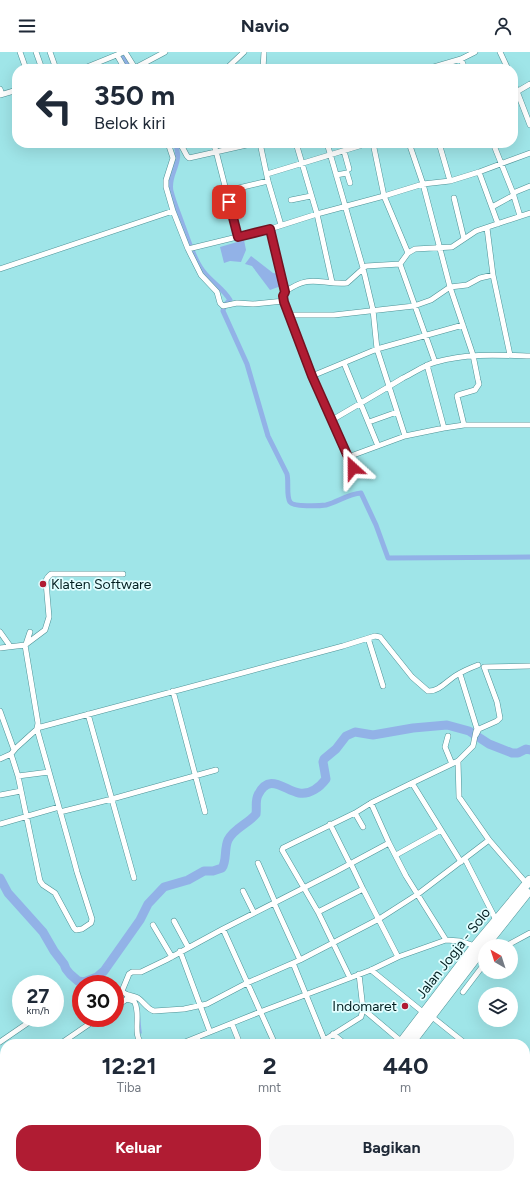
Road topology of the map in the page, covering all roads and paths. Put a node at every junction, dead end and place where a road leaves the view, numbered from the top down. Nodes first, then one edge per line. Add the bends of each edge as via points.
1 (20, 52) edge
2 (36, 52) edge
3 (50, 52) edge
4 (124, 52) edge
5 (165, 52) edge
6 (244, 52) edge
7 (264, 52) edge
8 (475, 52) edge
9 (500, 52) edge
10 (117, 55) junction
11 (461, 58) junction
12 (24, 64) edge
13 (40, 64) edge
14 (54, 64) edge
15 (94, 64) edge
16 (123, 64) edge
17 (132, 64) edge
18 (144, 64) edge
19 (231, 64) edge
20 (263, 64) edge
21 (442, 64) edge
22 (463, 64) edge
23 (506, 64) edge
24 (530, 84) edge
25 (0, 89) edge
26 (518, 90) edge
27 (12, 92) edge
28 (1, 95) edge
29 (518, 98) edge
30 (529, 122) edge
31 (170, 148) edge
32 (183, 148) edge
33 (215, 148) edge
34 (232, 148) edge
35 (260, 148) edge
36 (297, 148) edge
37 (328, 148) edge
38 (353, 148) edge
39 (374, 148) edge
40 (411, 148) edge
41 (440, 148) edge
42 (495, 148) edge
43 (216, 151) junction
44 (344, 151) junction
45 (530, 153) edge
46 (330, 154) junction
47 (302, 164) junction
48 (501, 164) junction
49 (349, 168) dead end
50 (479, 172) junction
51 (267, 174) junction
52 (336, 175) junction
53 (450, 180) junction
54 (268, 181) junction
55 (350, 182) dead end
56 (423, 184) junction
57 (530, 186) edge
58 (226, 191) junction
59 (514, 194) junction
60 (311, 196) junction
61 (384, 196) junction
62 (454, 198) dead end
63 (291, 200) dead end
64 (346, 206) junction
65 (492, 208) junction
66 (173, 211) junction
67 (530, 213) edge
68 (316, 214) junction
69 (520, 216) junction
70 (498, 224) junction
71 (281, 225) junction
72 (487, 228) junction
73 (270, 229) junction
74 (238, 237) junction
75 (464, 239) junction
76 (440, 247) junction
77 (188, 249) junction
78 (408, 253) junction
79 (400, 264) junction
80 (0, 268) edge
81 (364, 268) junction
82 (493, 275) junction
83 (332, 282) junction
84 (450, 287) junction
85 (285, 292) junction
86 (284, 302) junction
87 (414, 306) junction
88 (373, 310) junction
89 (289, 315) junction
90 (463, 325) junction
91 (426, 336) junction
92 (377, 349) junction
93 (473, 355) junction
94 (510, 355) junction
95 (530, 356) edge
96 (435, 362) junction
97 (344, 363) junction
98 (427, 365) junction
99 (312, 376) junction
100 (389, 387) junction
101 (361, 403) junction
102 (397, 412) junction
103 (332, 420) junction
104 (369, 422) junction
105 (464, 425) junction
106 (530, 425) edge
107 (444, 428) junction
108 (405, 436) junction
109 (378, 446) junction
110 (348, 457) junction
111 (353, 468) dead end
112 (123, 574) dead end
113 (0, 632) edge
114 (30, 632) dead end
115 (368, 638) junction
116 (26, 644) junction
117 (10, 646) junction
118 (0, 648) edge
119 (478, 665) dead end
120 (530, 666) edge
121 (460, 674) junction
122 (383, 686) dead end
123 (173, 691) junction
124 (0, 711) edge
125 (88, 714) junction
126 (37, 729) junction
127 (476, 733) junction
128 (448, 736) dead end
129 (12, 752) junction
130 (0, 759) edge
131 (458, 761) junction
132 (452, 764) junction
133 (216, 770) dead end
134 (49, 772) junction
135 (18, 776) junction
136 (195, 776) junction
137 (412, 783) junction
138 (21, 791) junction
139 (0, 795) edge
140 (112, 799) junction
141 (371, 803) junction
142 (59, 810) junction
143 (205, 812) dead end
144 (355, 813) junction
145 (26, 817) junction
146 (0, 824) edge
147 (330, 824) junction
148 (363, 827) dead end
149 (441, 830) junction
150 (489, 840) junction
151 (389, 843) junction
152 (396, 855) junction
153 (463, 860) junction
154 (258, 863) dead end
155 (350, 864) junction
156 (134, 878) dead end
157 (529, 884) edge
158 (304, 887) junction
159 (363, 889) junction
160 (243, 891) dead end
161 (418, 894) junction
162 (274, 902) junction
163 (318, 912) junction
164 (254, 913) junction
165 (379, 920) junction
166 (496, 920) junction
167 (174, 921) dead end
168 (153, 925) dead end
169 (222, 929) junction
170 (530, 933) edge
171 (490, 939) edge
172 (446, 940) junction
173 (518, 940) edge
174 (333, 943) junction
175 (475, 946) junction
176 (188, 947) junction
177 (180, 952) junction
178 (478, 954) edge
179 (172, 957) junction
180 (398, 957) junction
181 (300, 960) junction
182 (293, 963) junction
183 (371, 970) junction
184 (478, 972) edge
185 (359, 974) junction
186 (350, 978) junction
187 (247, 983) junction
188 (450, 985) junction
189 (463, 992) dead end
190 (306, 994) junction
191 (127, 997) junction
192 (124, 1000) edge
193 (200, 1006) junction
194 (363, 1009) junction
195 (260, 1012) junction
196 (427, 1014) junction
197 (232, 1024) junction
198 (22, 1027) edge
199 (85, 1027) edge
200 (210, 1032) junction
201 (333, 1034) junction
202 (196, 1038) edge
203 (4, 1039) edge
204 (67, 1039) edge
205 (138, 1039) edge
206 (238, 1039) edge
207 (273, 1039) edge
208 (324, 1039) joint
209 (339, 1039) edge
210 (399, 1039) edge
211 (407, 1039) edge
212 (460, 1039) edge

1 - 12 street
2 - 13 street
3 - 14 street
4 - 10 street
4 - 17 street
5 - 18 street
6 - 19 street
7 - 20 street
8 - 11 street
9 - 23 street
10 - 15 street
10 - 16 street
11 - 21 street
11 - 22 street
24 - 26 street
25 - 28 street
27 - 28 street
29 - 30 street
31 - 66 street via 173,158 166,184
32 - 43 street via 189,158
33 - 43 street
34 - 43 street
35 - 51 street
36 - 47 street
37 - 46 street
38 - 44 street
39 - 61 street
40 - 56 street
41 - 53 street
42 - 48 street
43 - 58 street
44 - 46 street
44 - 49 street
45 - 48 street
46 - 47 street
46 - 52 street
47 - 51 street
47 - 60 street
48 - 50 street
48 - 59 street
50 - 53 street
50 - 65 street
51 - 54 street
52 - 55 street via 347,173
52 - 64 street
53 - 56 street
54 - 58 street
54 - 71 street
56 - 61 street
56 - 76 street
57 - 59 street
58 - 74 street
59 - 65 street
59 - 69 street
60 - 63 street
60 - 68 street
61 - 64 street
61 - 78 street
62 - 75 street
64 - 68 street
64 - 81 street
65 - 70 street
66 - 77 street
66 - 80 street
67 - 69 street
68 - 71 street
68 - 83 street
69 - 70 street
70 - 72 street
71 - 73 street
72 - 75 street via 476,231
72 - 82 street
73 - 74 street
73 - 85 street
74 - 77 street
75 - 76 street via 452,247
76 - 78 street via 415,249
76 - 84 street
77 - 86 street via 201,275 217,292 223,306 237,303
78 - 79 street
79 - 81 street via 370,265
79 - 87 street
81 - 83 street via 347,283
81 - 88 street
82 - 84 street via 467,285
82 - 94 street
83 - 85 street via 310,280
84 - 87 street via 431,300
84 - 90 street
85 - 86 street
86 - 89 street
87 - 88 street
87 - 91 street
88 - 89 street via 334,316
88 - 92 street
89 - 99 street
90 - 91 street
90 - 93 street
91 - 92 street
91 - 96 street
92 - 97 street
92 - 100 street
93 - 94 street
93 - 96 street
93 - 105 street via 478,387 457,396
94 - 95 street
96 - 98 street
97 - 99 street
97 - 101 street
98 - 100 street
98 - 107 street
99 - 103 street
100 - 101 street
100 - 102 street
101 - 103 street
101 - 104 street
102 - 104 street
102 - 108 street
103 - 110 street
104 - 109 street
105 - 106 street
105 - 107 street
107 - 108 street
108 - 109 street
109 - 110 street
110 - 111 street
112 - 116 street via 48,576 47,627 43,633
113 - 117 street
114 - 116 street
115 - 121 street via 380,637 412,677 428,691 433,691
115 - 122 street
115 - 123 street
116 - 117 street
116 - 126 street
117 - 118 street
119 - 121 street
120 - 127 street via 484,667 493,689 500,718
121 - 127 street
123 - 125 street
123 - 136 street
124 - 129 street
125 - 126 street
125 - 140 street
126 - 129 street
126 - 134 street
127 - 131 street via 473,746
128 - 132 street via 445,745
129 - 130 street
129 - 135 street
131 - 132 street
131 - 150 street via 459,797
132 - 137 street
133 - 136 street
134 - 135 street
134 - 142 street
135 - 138 street
136 - 140 street
136 - 143 street
137 - 141 street
137 - 149 street
138 - 139 street
138 - 145 street
140 - 142 street
140 - 156 street
141 - 144 street
141 - 151 street
142 - 145 street
142 - 145 street via 92,919 90,925 79,930 74,928 55,893 41,882
144 - 147 street
144 - 148 street
145 - 146 street
147 - 155 street
147 - 158 street via 282,850
149 - 152 street
149 - 153 street
150 - 153 street
150 - 157 street
151 - 152 street
151 - 155 street
152 - 161 street
153 - 161 street
153 - 166 street
154 - 162 street
155 - 158 street
155 - 159 street
157 - 166 highway, Jalan Jogja - Solo
157 - 171 highway
158 - 162 street
158 - 163 street
159 - 163 street
159 - 165 street
160 - 164 street
161 - 165 street
161 - 172 street
162 - 164 street
162 - 181 street
163 - 174 street
164 - 169 street
165 - 174 street
165 - 180 street
166 - 175 highway, Jalan Jogja - Solo
167 - 176 street
168 - 179 street
169 - 176 street
169 - 187 street
170 - 173 street
172 - 175 street via 460,940
172 - 180 street
174 - 181 street
174 - 186 street
175 - 188 highway, Jalan Jogja - Solo
176 - 177 street
177 - 179 street
177 - 193 street
178 - 188 highway
179 - 191 street via 141,972 129,974 122,989
180 - 183 street
181 - 182 street
182 - 187 street
182 - 190 street
183 - 185 street
183 - 196 street
184 - 189 street
185 - 186 street
185 - 194 street
186 - 190 street
187 - 193 street
187 - 195 street
188 - 196 highway, Jalan Jogja - Solo
190 - 195 street
190 - 208 street
191 - 192 street
191 - 193 street via 138,998 154,1011
191 - 205 street via 136,1005
193 - 200 street
194 - 201 street via 361,1017
194 - 210 street
195 - 197 street
195 - 207 street
196 - 211 highway, Jalan Jogja - Solo
196 - 212 street
197 - 200 street
197 - 206 street
198 - 203 street
199 - 204 street
200 - 202 street
201 - 208 street
201 - 209 street

